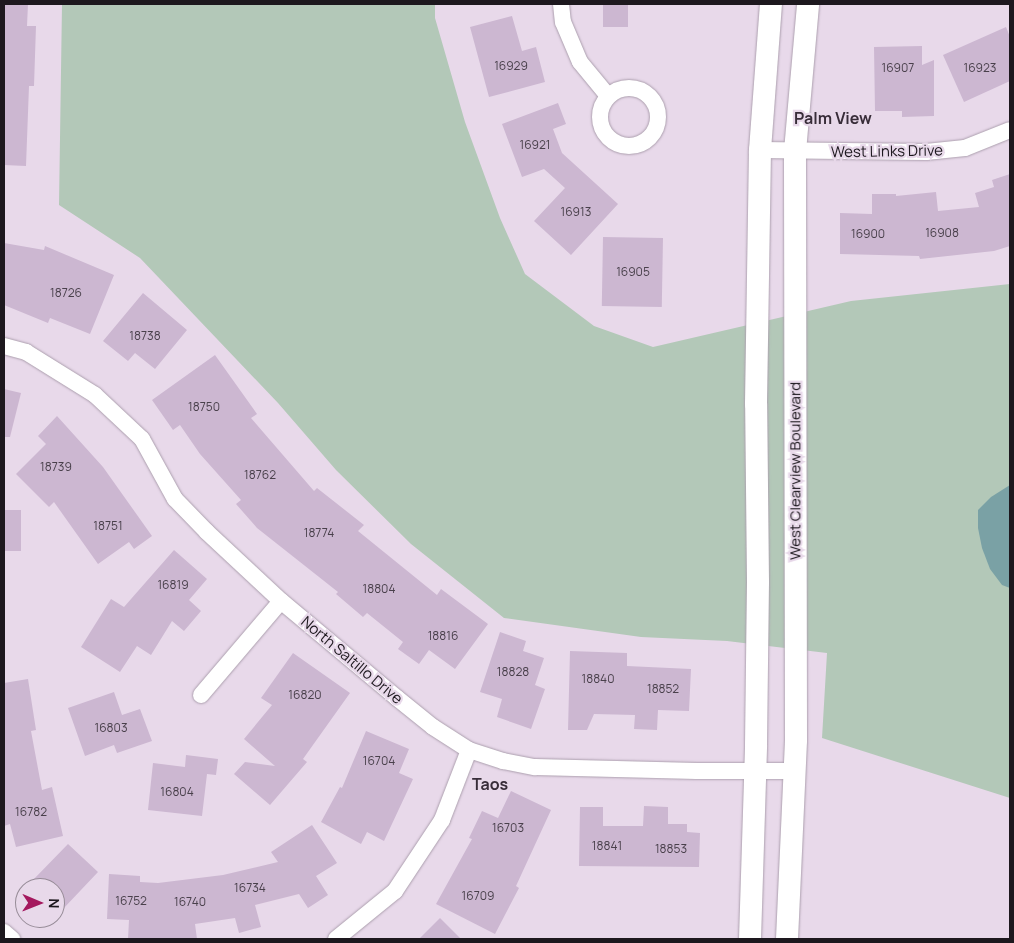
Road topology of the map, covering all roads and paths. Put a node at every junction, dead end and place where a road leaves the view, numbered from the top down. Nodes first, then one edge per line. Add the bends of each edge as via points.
1 (561, 4) edge
2 (771, 4) edge
3 (808, 4) edge
4 (608, 96) dead end
5 (1010, 130) edge
6 (760, 150) junction
7 (795, 151) junction
8 (4, 346) edge
9 (281, 601) junction
10 (201, 694) dead end
11 (469, 750) junction
12 (756, 771) junction
13 (795, 771) junction
14 (4, 932) edge
15 (12, 939) edge
16 (336, 939) edge
17 (750, 939) edge
18 (787, 939) edge

1 - 4 street via 563,22 580,62
2 - 6 street
3 - 7 street, West Clearview Boulevard
5 - 7 street, West Links Drive via 965,148 926,152
6 - 7 street, West Links Drive
6 - 12 street
7 - 13 street, West Clearview Boulevard
8 - 9 street, North Saltillo Drive via 26,352 95,395 142,439 175,499
9 - 10 street
9 - 11 street, North Saltillo Drive via 433,728
11 - 12 street, North Saltillo Drive via 535,767
11 - 16 street via 442,820 395,891
12 - 13 street, North Saltillo Drive
12 - 17 street
13 - 18 street, West Clearview Boulevard
14 - 15 street

